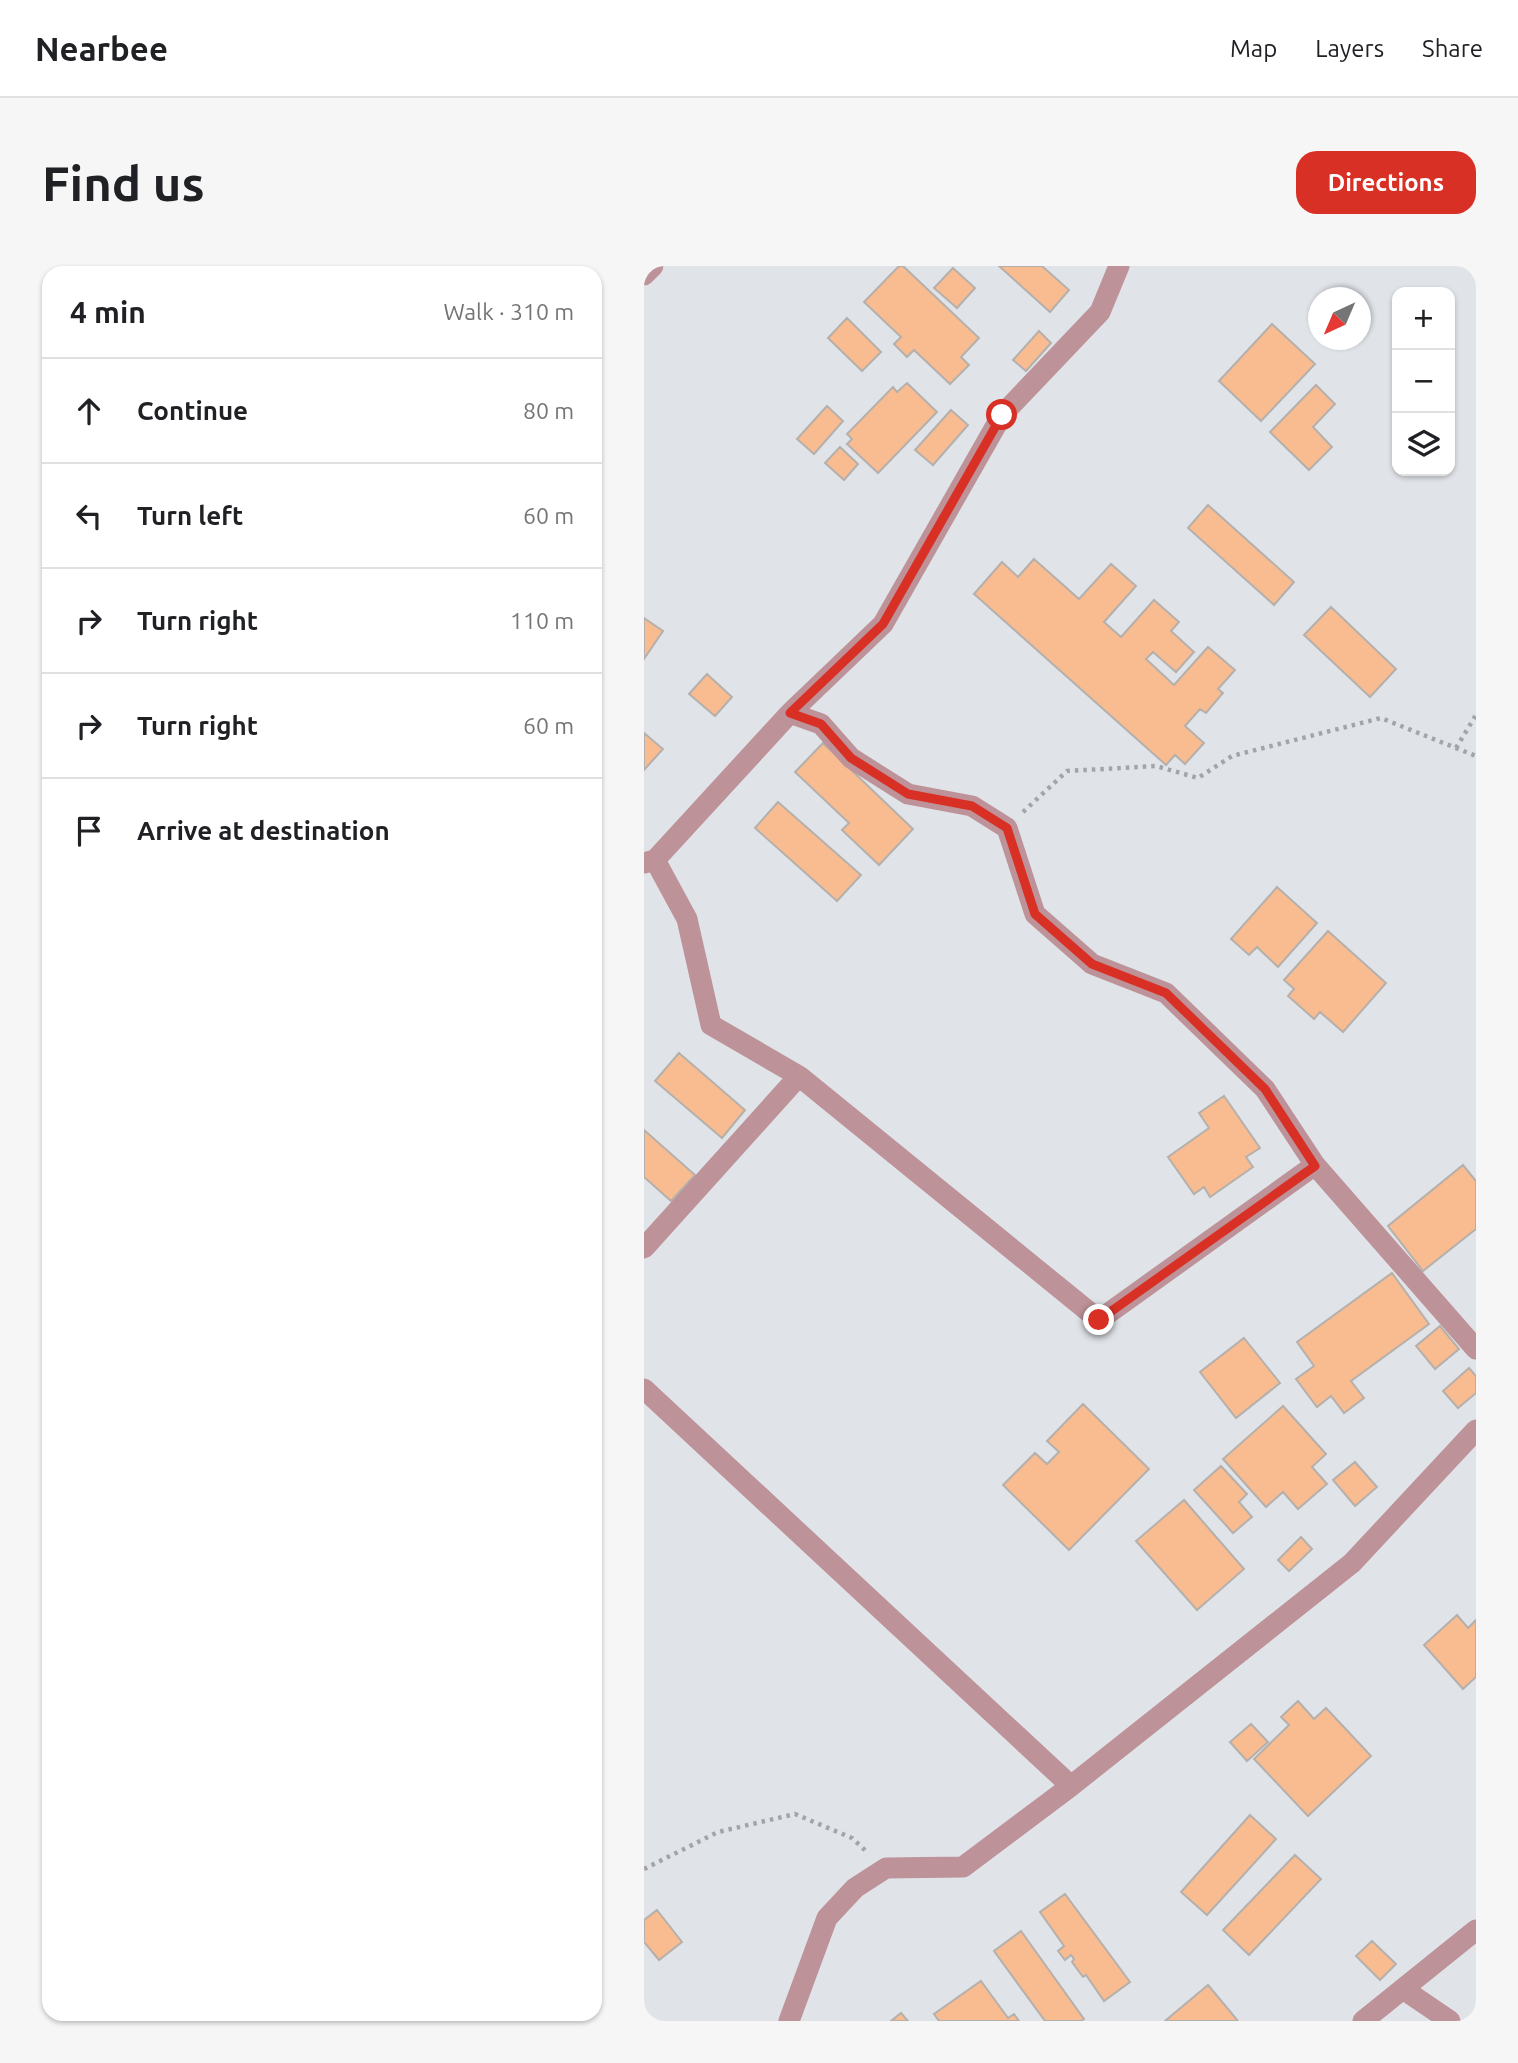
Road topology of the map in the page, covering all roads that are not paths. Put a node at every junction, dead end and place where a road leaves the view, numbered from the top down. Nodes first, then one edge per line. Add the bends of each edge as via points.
1 (653, 266) edge
2 (1119, 266) edge
3 (644, 275) edge
4 (790, 713) junction
5 (650, 861) edge
6 (799, 1076) junction
7 (1315, 1166) junction
8 (644, 1248) edge
9 (1476, 1349) edge
10 (644, 1389) edge
11 (1476, 1430) edge
12 (1071, 1786) junction
13 (1476, 1930) edge
14 (1403, 1989) junction
15 (789, 2021) edge
16 (1363, 2021) edge
17 (1450, 2021) edge

1 - 3 street
2 - 4 street via 1100,312 1002,415 883,624
4 - 5 street
4 - 7 street via 821,724 851,758 908,794 972,806 1007,828 1035,914 1092,964 1166,993 1265,1089
5 - 6 street via 687,919 711,1025
6 - 7 street via 1099,1320
6 - 8 street
7 - 9 street
10 - 12 street
11 - 12 street via 1352,1563
12 - 15 street via 962,1867 886,1868 855,1888 827,1918
13 - 14 street
14 - 16 street
14 - 17 street

